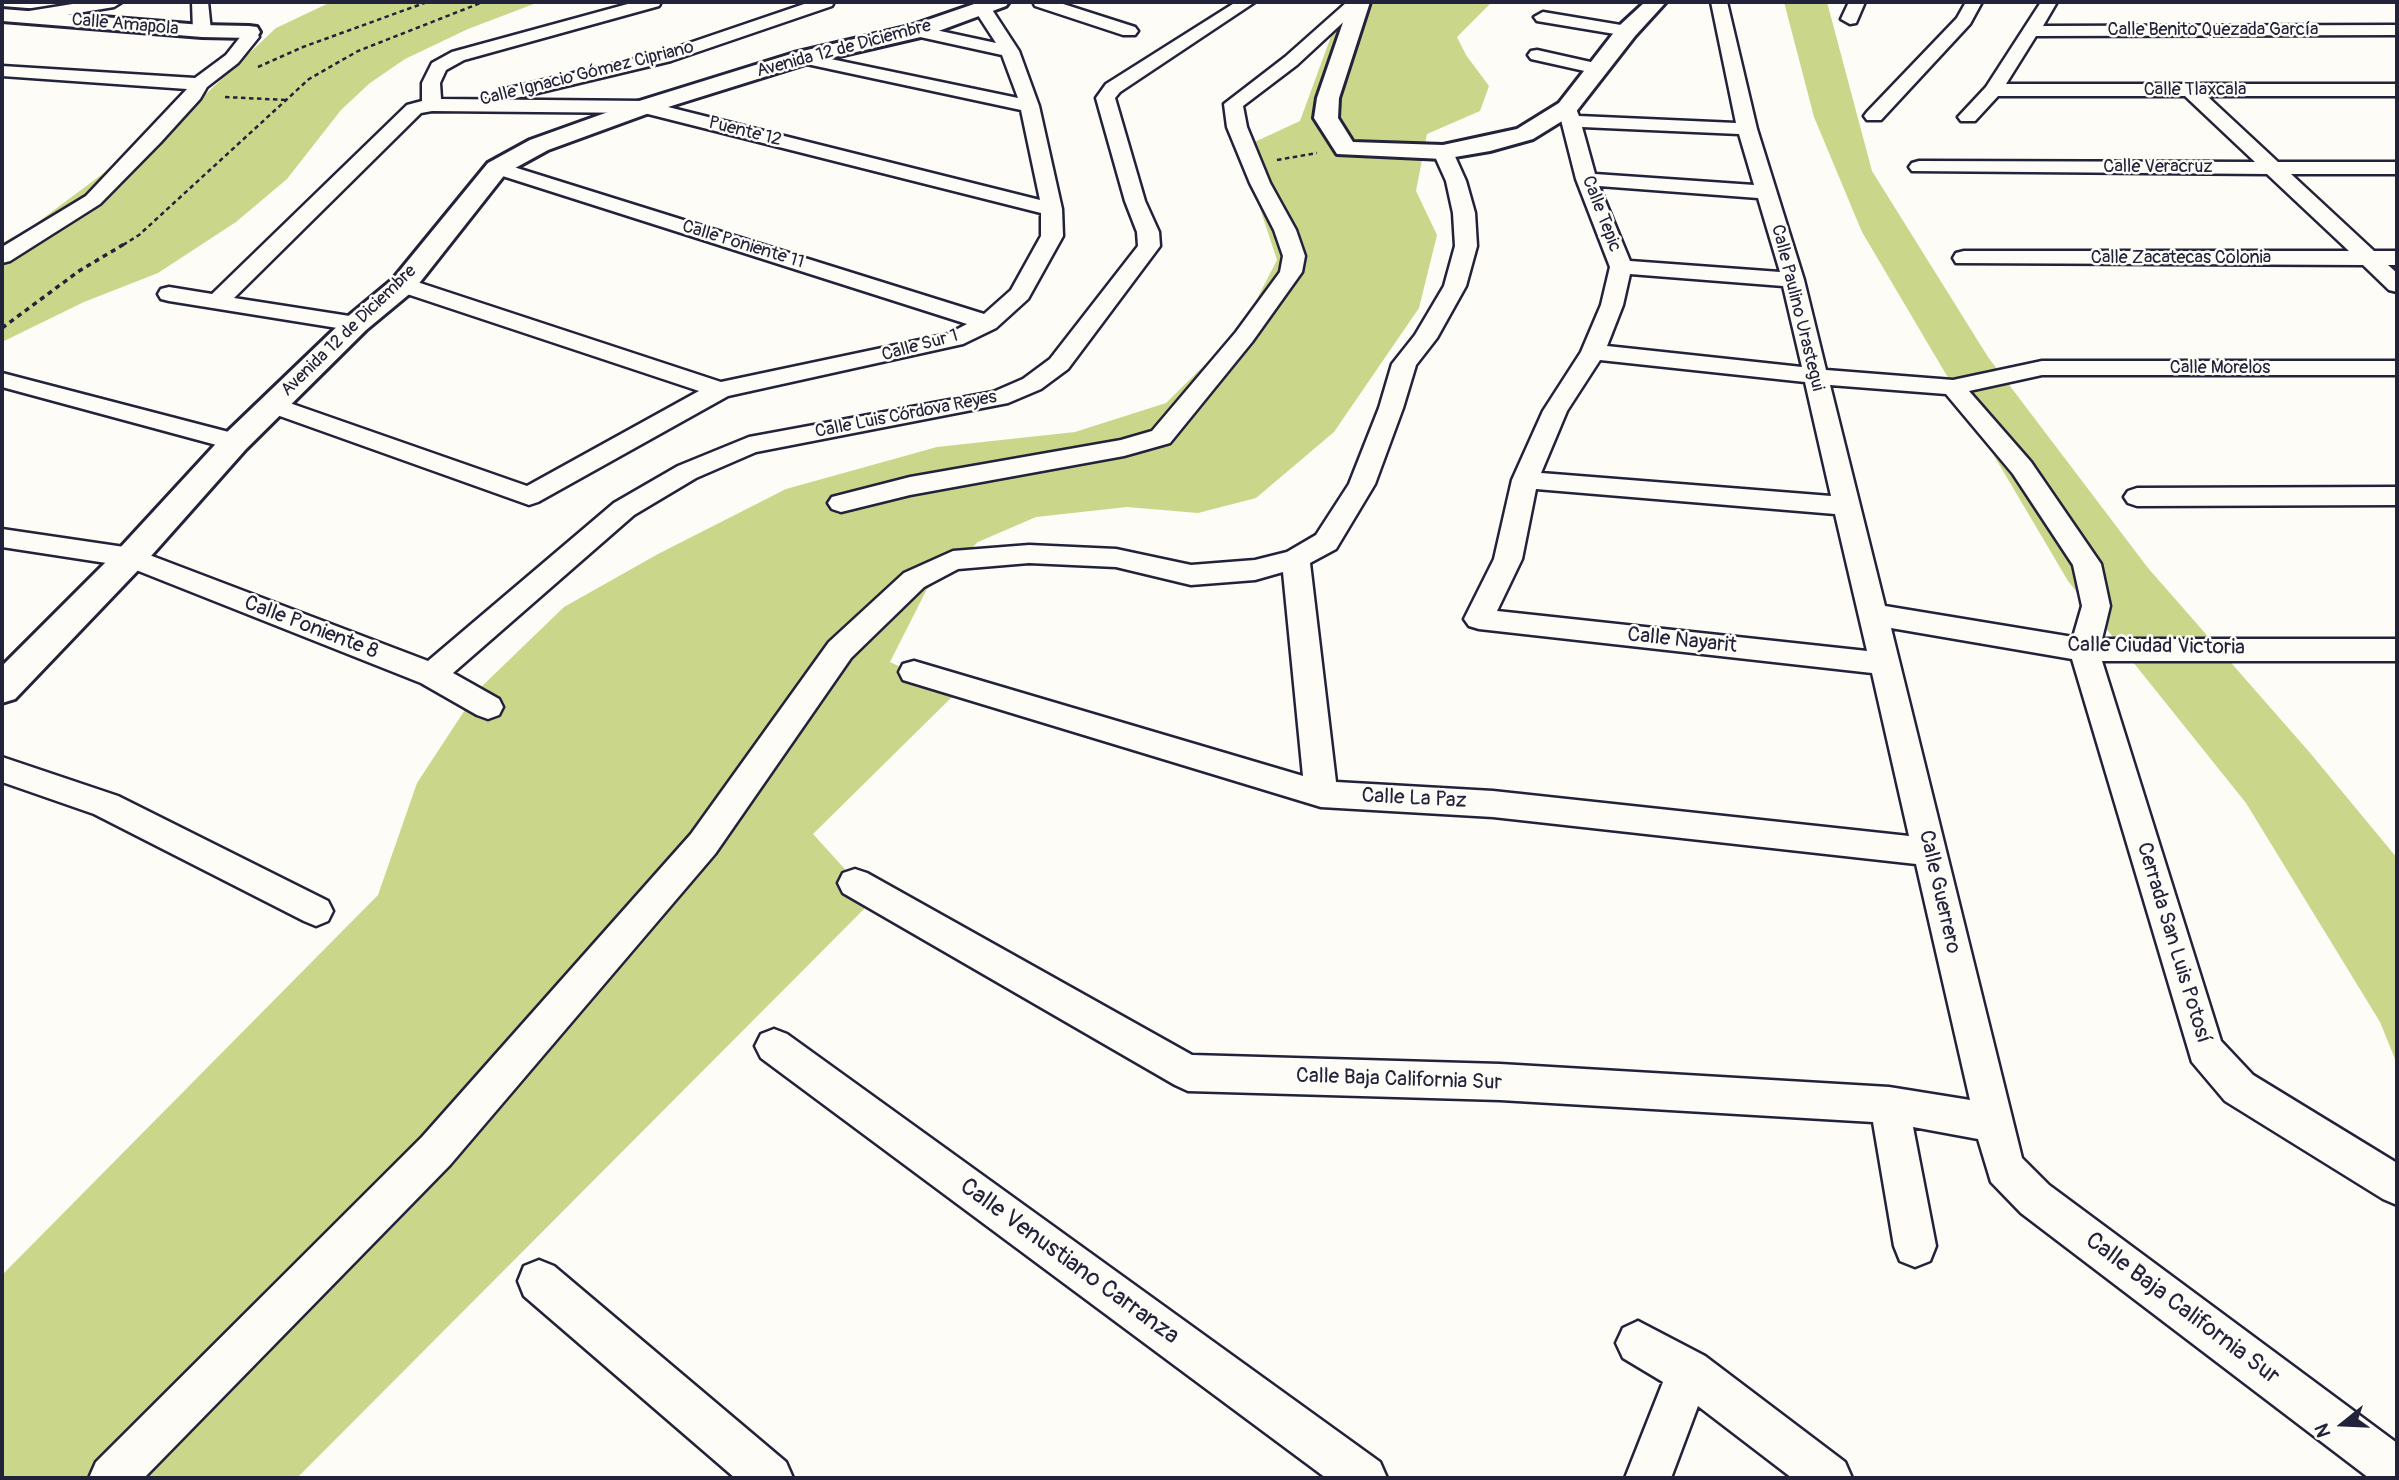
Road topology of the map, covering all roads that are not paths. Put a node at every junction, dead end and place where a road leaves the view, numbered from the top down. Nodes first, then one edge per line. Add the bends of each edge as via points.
1 (114, 2) edge
2 (200, 2) edge
3 (653, 2) edge
4 (826, 2) edge
5 (1041, 2) edge
6 (1247, 2) edge
7 (1358, 2) edge
8 (1656, 2) edge
9 (1718, 2) edge
10 (1857, 2) edge
11 (1974, 2) edge
12 (2049, 2) edge
13 (991, 5) edge
14 (2, 15) edge
15 (29, 16) junction
16 (1543, 17) dead end
17 (1850, 19) dead end
18 (2397, 30) edge
19 (202, 31) junction
20 (1129, 31) dead end
21 (1628, 31) junction
22 (2029, 31) junction
23 (249, 32) joint
24 (917, 32) junction
25 (1010, 51) junction
26 (1537, 55) dead end
27 (802, 58) junction
28 (1598, 69) junction
29 (2, 71) edge
30 (2189, 89) junction
31 (196, 90) junction
32 (1993, 90) junction
33 (2397, 90) edge
34 (432, 105) junction
35 (467, 105) junction
36 (1030, 106) junction
37 (644, 107) junction
38 (1569, 114) junction
39 (1874, 117) dead end
40 (1968, 117) dead end
41 (1747, 129) junction
42 (1432, 152) junction
43 (1919, 167) dead end
44 (2397, 167) edge
45 (497, 168) junction
46 (2270, 168) junction
47 (1586, 179) junction
48 (1766, 192) junction
49 (1052, 209) junction
50 (2, 229) edge
51 (40, 231) junction
52 (2, 256) edge
53 (1964, 258) dead end
54 (2366, 258) junction
55 (2397, 258) edge
56 (1621, 267) junction
57 (1793, 280) junction
58 (403, 285) junction
59 (2397, 285) edge
60 (170, 294) dead end
61 (217, 302) junction
62 (988, 323) junction
63 (356, 324) junction
64 (1593, 352) junction
65 (2397, 368) edge
66 (1815, 376) junction
67 (2, 380) edge
68 (1953, 387) junction
69 (720, 390) junction
70 (272, 405) junction
71 (235, 442) junction
72 (1525, 480) junction
73 (2397, 496) edge
74 (2137, 497) dead end
75 (841, 503) dead end
76 (1845, 506) junction
77 (7, 545) edge
78 (131, 557) junction
79 (1296, 559) junction
80 (1875, 615) junction
81 (1479, 618) joint
82 (2084, 650) junction
83 (2397, 650) edge
84 (1885, 664) junction
85 (914, 673) dead end
86 (432, 675) junction
87 (2, 689) edge
88 (488, 707) dead end
89 (2, 769) edge
90 (1321, 794) junction
91 (1929, 852) junction
92 (855, 883) dead end
93 (316, 911) dead end
94 (774, 1046) dead end
95 (1889, 1105) junction
96 (1993, 1123) junction
97 (2005, 1168) joint
98 (2397, 1185) edge
99 (1915, 1246) dead end
100 (539, 1281) dead end
101 (1638, 1343) dead end
102 (1689, 1372) junction
103 (2397, 1471) edge
104 (113, 1478) edge
105 (770, 1478) edge
106 (1364, 1478) edge
107 (1647, 1478) edge
108 (1829, 1478) edge

1 - 15 street
2 - 19 street
3 - 34 street via 458,56 438,67 431,83
4 - 35 street, Calle Ignacio Gómez Cipriano via 665,57
5 - 20 street
6 - 86 street, Calle Luis Córdova Reyes via 1113,88 1105,98 1149,246 1059,364 1032,384 999,398 749,445 687,472 624,509
7 - 42 street via 1326,118 1356,149
7 - 75 street via 1233,104 1237,127 1294,256 1290,272 1244,337 1161,437
8 - 21 street
9 - 41 street, Calle Paulino Urastegui
10 - 17 street
11 - 39 street via 1965,20
12 - 22 street
13 - 24 street, Avenida 12 de Diciembre
13 - 25 street, Calle Sur 1
14 - 15 street, Calle Amapola
15 - 19 street, Calle Amapola
16 - 21 street
18 - 22 street, Calle Benito Quezada García
19 - 23 street, Calle Amapola
21 - 28 street
22 - 32 street
23 - 31 street via 250,37 232,59
24 - 25 street
24 - 27 street, Avenida 12 de Diciembre
25 - 36 street, Calle Sur 1
26 - 28 street
27 - 36 street
27 - 37 street, Avenida 12 de Diciembre
28 - 38 street
29 - 31 street
30 - 32 street, Calle Tlaxcala
30 - 33 street, Calle Tlaxcala
30 - 46 street
31 - 51 street via 93,200
32 - 40 street
34 - 35 street, Puente 12
34 - 61 street via 414,109
35 - 37 street, Puente 12
36 - 49 street, Calle Sur 1
37 - 45 street, Avenida 12 de Diciembre via 539,145
37 - 49 street, Puente 12
38 - 41 street
38 - 42 street via 1490,144
38 - 47 street, Calle Tepic
41 - 48 street, Calle Paulino Urastegui
42 - 79 street via 1456,181 1464,213 1466,246 1455,286 1404,364 1362,484 1326,541
43 - 46 street, Calle Veracruz
44 - 46 street, Calle Veracruz
45 - 58 street, Avenida 12 de Diciembre
45 - 62 street, Calle Poniente 11
46 - 54 street
47 - 48 street
47 - 56 street, Calle Tepic
48 - 57 street, Calle Paulino Urastegui
49 - 62 street, Calle Sur 1 via 1052,236 1020,294
50 - 51 street
51 - 52 street
53 - 54 street, Calle Zacatecas Colonia
54 - 55 street, Calle Zacatecas Colonia
54 - 59 street
56 - 57 street
56 - 64 street, Calle Tepic
57 - 66 street, Calle Paulino Urastegui
58 - 63 street, Avenida 12 de Diciembre
58 - 69 street
60 - 61 street
61 - 63 street
62 - 69 street, Calle Sur 1 via 955,339
63 - 70 street, Avenida 12 de Diciembre
64 - 66 street, Calle Morelos
64 - 72 street, Calle Tepic via 1555,411
65 - 68 street, Calle Morelos via 2042,368
66 - 68 street, Calle Morelos
66 - 76 street, Calle Paulino Urastegui
67 - 71 street
68 - 82 street via 2022,468 2087,564 2096,606
69 - 70 street, Calle Sur 1 via 529,496
70 - 71 street, Avenida 12 de Diciembre
71 - 78 street, Avenida 12 de Diciembre
72 - 76 street
72 - 81 street, Calle Tepic via 1508,559
73 - 74 street
76 - 80 street, Calle Paulino Urastegui
77 - 78 street, Calle Poniente 8
78 - 86 street, Calle Poniente 8
78 - 87 street, Avenida 12 de Diciembre
79 - 90 street
79 - 104 street via 1255,570 1191,575 1116,558 1029,554 953,560 914,580 840,650 703,844 436,1151
80 - 82 street, Calle Ciudad Victoria
80 - 84 street, Calle Guerrero
81 - 84 street, Calle Nayarit
82 - 83 street, Calle Ciudad Victoria
82 - 98 street, Cerrada San Luis Potosí via 2205,1050 2239,1088
84 - 91 street, Calle Guerrero
85 - 90 street, Calle La Paz
86 - 88 street, Calle Poniente 8
89 - 93 street via 106,805
90 - 91 street, Calle La Paz via 1493,804
91 - 96 street, Calle Guerrero
92 - 95 street, Calle Baja California Sur via 1188,1073 1500,1082
94 - 106 street, Calle Venustiano Carranza
95 - 96 street, Calle Baja California Sur
95 - 99 street
96 - 97 street, Calle Guerrero
97 - 103 street, Calle Baja California Sur via 2035,1199
100 - 105 street
101 - 102 street
102 - 107 street
102 - 108 street

